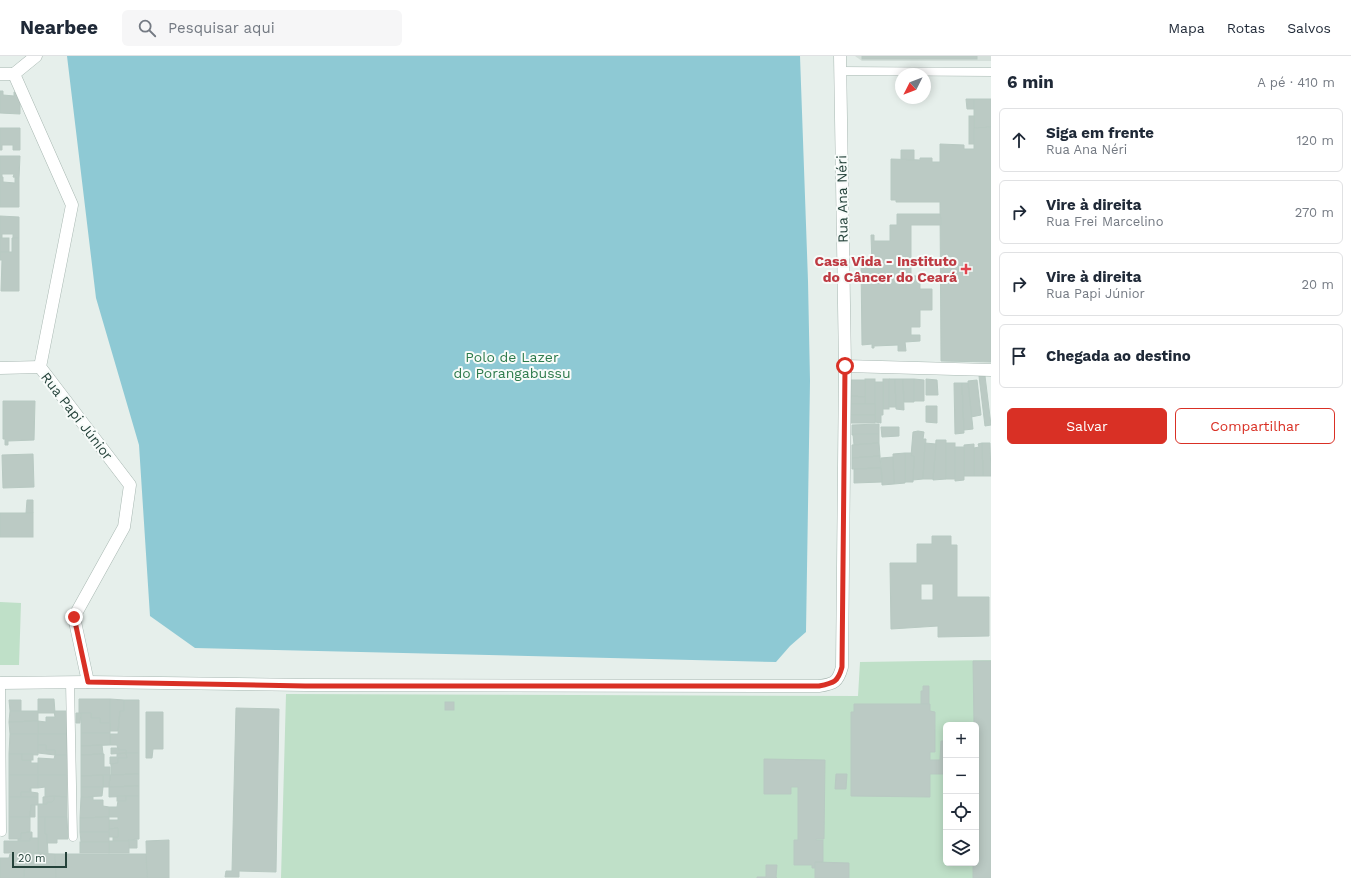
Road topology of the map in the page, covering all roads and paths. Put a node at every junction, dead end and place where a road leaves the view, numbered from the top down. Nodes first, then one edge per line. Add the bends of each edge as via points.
1 (36, 56) edge
2 (840, 56) edge
3 (840, 71) junction
4 (991, 72) edge
5 (0, 74) edge
6 (14, 74) junction
7 (845, 366) junction
8 (0, 368) edge
9 (40, 368) junction
10 (991, 370) edge
11 (70, 682) junction
12 (88, 682) junction
13 (0, 683) edge
14 (2, 832) dead end
15 (73, 837) dead end

1 - 6 street
2 - 3 street, Rua Ana Néri
3 - 4 lane
3 - 7 street, Rua Ana Néri
5 - 6 street
6 - 9 street, Rua Papi Júnior via 72,205
7 - 10 street
7 - 12 street, Rua Ana Néri via 842,667 839,677 831,684 305,686
8 - 9 street
9 - 12 street, Rua Papi Júnior via 130,485 124,527 74,617
11 - 12 street
11 - 13 street
11 - 15 lane
13 - 14 lane

